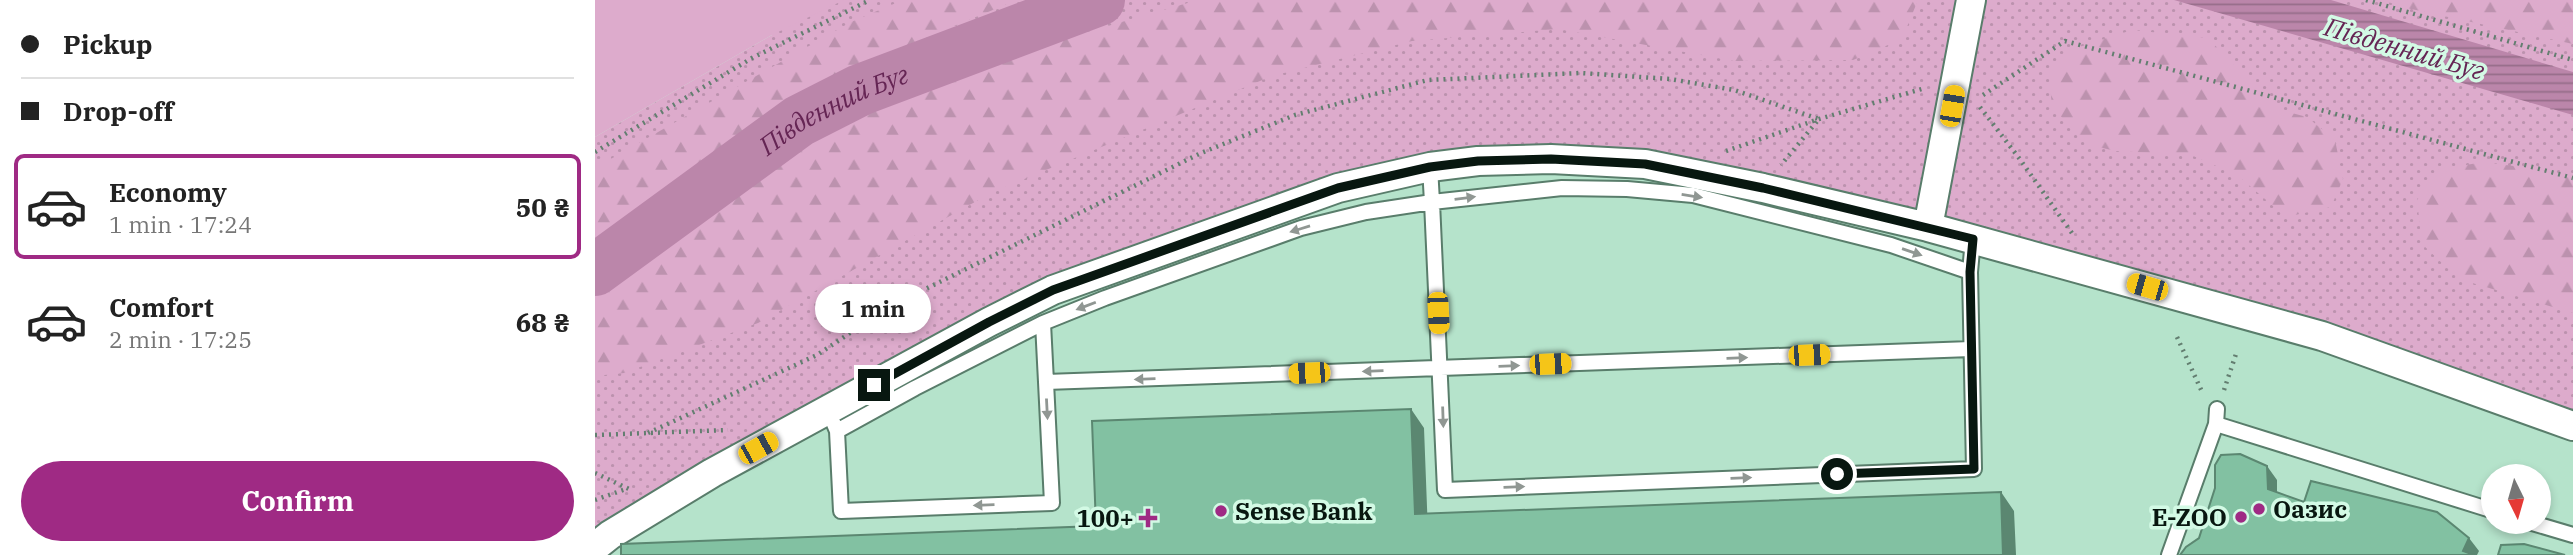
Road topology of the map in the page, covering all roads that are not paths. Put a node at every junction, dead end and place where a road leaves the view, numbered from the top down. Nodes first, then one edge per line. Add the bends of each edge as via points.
1 (1970, 5) edge
2 (1430, 167) junction
3 (1432, 202) junction
4 (1928, 227) junction
5 (1973, 239) junction
6 (1970, 272) junction
7 (1043, 323) junction
8 (1971, 349) junction
9 (1441, 369) junction
10 (1046, 382) junction
11 (832, 421) junction
12 (2573, 426) edge
13 (2481, 506) edge
14 (2551, 528) edge
15 (2573, 535) edge
16 (595, 547) edge
17 (2169, 555) edge

1 - 4 street
2 - 3 lane
2 - 4 street via 1539,160 1645,164
2 - 11 street via 1338,188 1053,290 989,322
3 -> 6 lane via 1562,188 1693,195 1891,245
3 -> 7 lane via 1301,228
3 - 9 lane
4 - 5 street
5 - 6 lane
5 - 12 street via 2322,336
6 - 8 lane
7 - 10 lane
7 - 11 lane via 915,388
9 -> 8 lane
9 -> 8 lane via 1445,490 1974,469
9 -> 10 lane
10 -> 11 lane via 1052,503 841,511
11 - 16 street via 712,473
13 - 17 lane via 2217,416
14 - 15 lane

